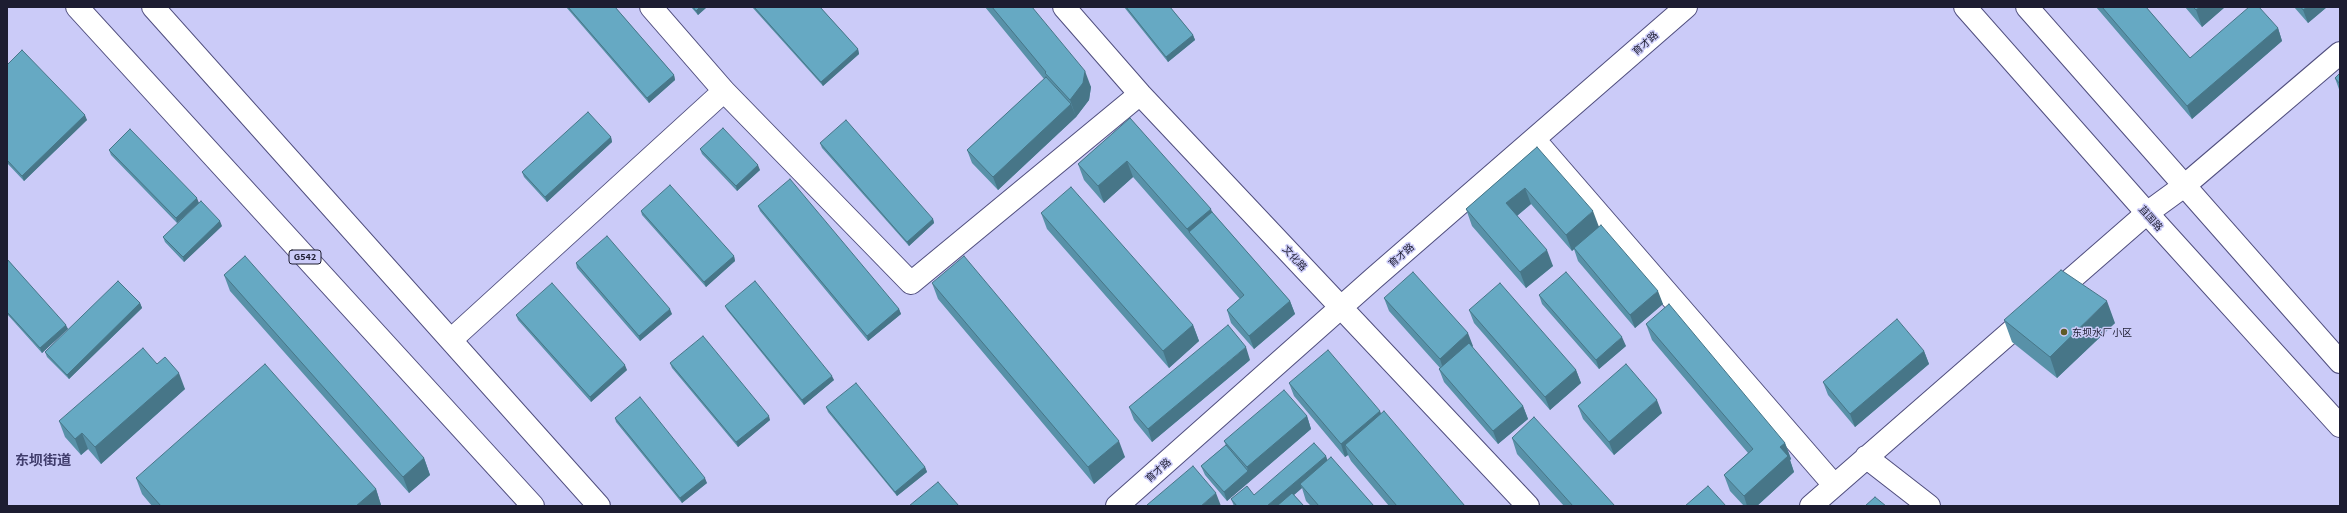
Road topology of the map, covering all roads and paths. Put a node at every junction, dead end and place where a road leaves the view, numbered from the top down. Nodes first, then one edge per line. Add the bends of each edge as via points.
1 (77, 7) edge
2 (153, 7) edge
3 (651, 7) edge
4 (1064, 7) edge
5 (1686, 7) edge
6 (1965, 7) edge
7 (2027, 7) edge
8 (2340, 53) edge
9 (724, 91) junction
10 (1140, 94) junction
11 (1534, 139) junction
12 (2184, 186) junction
13 (2147, 213) junction
14 (1342, 307) junction
15 (452, 339) junction
16 (2340, 362) edge
17 (2340, 426) edge
18 (1866, 457) junction
19 (1834, 486) junction
20 (1126, 503) edge
21 (533, 506) edge
22 (599, 506) edge
23 (1528, 506) edge
24 (1811, 506) edge
25 (1929, 506) edge

1 - 21 main road, G542
2 - 15 main road
3 - 9 main road
4 - 10 main road, 文化路
5 - 11 main road, 育才路
6 - 13 main road, 苴国路
7 - 12 main road
8 - 12 main road
9 - 10 main road via 911,283
9 - 15 main road
10 - 14 main road, 文化路
11 - 14 main road, 育才路
11 - 19 main road
12 - 13 main road
12 - 16 main road
13 - 17 main road, 苴国路
13 - 18 main road
14 - 20 main road, 育才路
14 - 23 main road, 文化路
15 - 22 main road
18 - 19 main road
18 - 25 main road
19 - 24 main road

